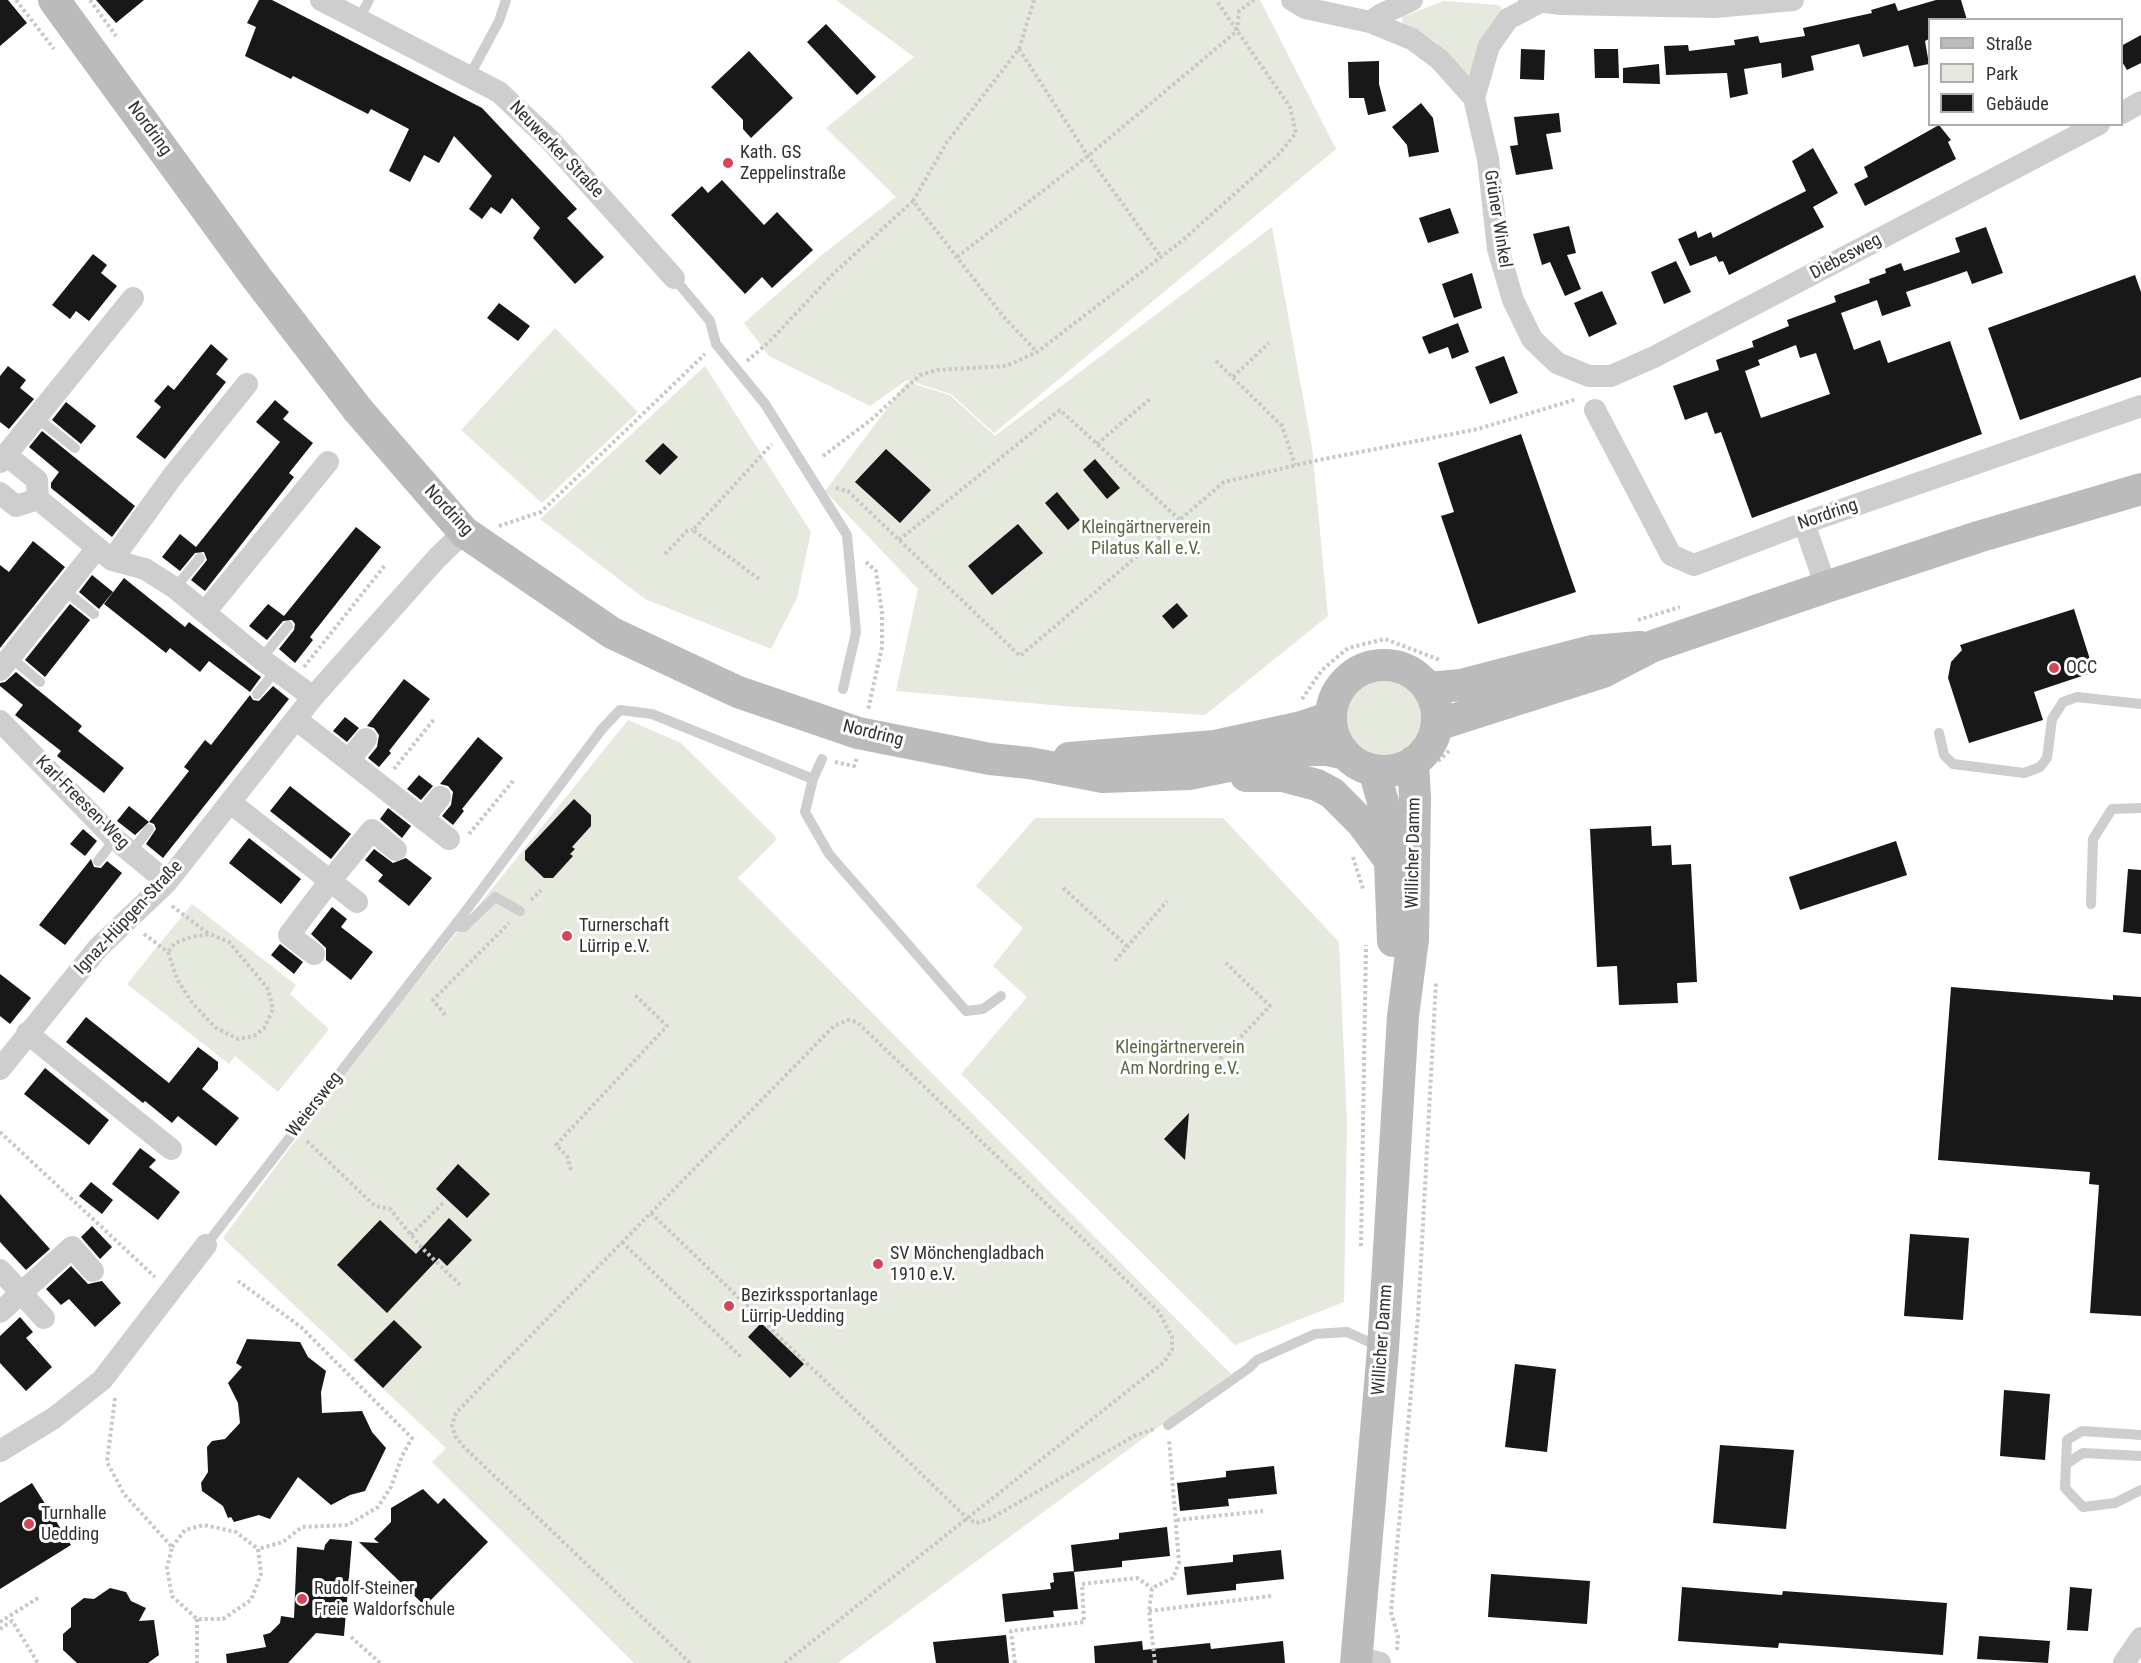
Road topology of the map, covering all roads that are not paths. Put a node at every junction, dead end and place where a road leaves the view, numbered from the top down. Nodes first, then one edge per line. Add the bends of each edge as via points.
1 (54, 0) edge
2 (321, 0) edge
3 (506, 0) edge
4 (1292, 0) edge
5 (1412, 0) edge
6 (1793, 0) edge
7 (1535, 1) edge
8 (364, 10) edge
9 (1370, 22) junction
10 (469, 77) junction
11 (1474, 98) junction
12 (2141, 102) edge
13 (2123, 112) edge
14 (2095, 126) edge
15 (674, 278) joint
16 (134, 298) dead end
17 (1590, 376) joint
18 (247, 384) dead end
19 (1586, 405) road end
20 (2141, 406) edge
21 (36, 417) junction
22 (75, 448) dead end
23 (3, 458) edge
24 (328, 462) dead end
25 (2141, 489) edge
26 (0, 493) edge
27 (38, 499) junction
28 (1804, 523) junction
29 (464, 532) junction
30 (104, 554) junction
31 (200, 558) dead end
32 (1826, 587) junction
33 (175, 588) junction
34 (64, 590) junction
35 (205, 612) junction
36 (94, 614) dead end
37 (288, 626) dead end
38 (1653, 646) junction
39 (5, 663) edge
40 (276, 670) junction
41 (40, 682) dead end
42 (1428, 688) junction
43 (843, 689) dead end
44 (257, 694) dead end
45 (313, 697) junction
46 (2141, 704) edge
47 (1330, 717) junction
48 (297, 720) junction
49 (0, 721) edge
50 (1939, 733) dead end
51 (1445, 735) junction
52 (366, 738) dead end
53 (1345, 754) junction
54 (822, 759) road end
55 (349, 760) junction
56 (1029, 763) junction
57 (1424, 766) junction
58 (1374, 770) junction
59 (1188, 774) junction
60 (813, 779) junction
61 (440, 797) dead end
62 (231, 803) junction
63 (2141, 808) edge
64 (423, 819) junction
65 (149, 829) dead end
66 (448, 839) road end
67 (123, 846) junction
68 (396, 850) dead end
69 (98, 861) dead end
70 (1390, 862) junction
71 (330, 881) junction
72 (161, 887) junction
73 (357, 902) dead end
74 (2091, 904) dead end
75 (520, 911) road end
76 (454, 926) junction
77 (314, 954) dead end
78 (1001, 996) dead end
79 (1403, 1016) junction
80 (27, 1033) junction
81 (4, 1054) edge
82 (171, 1149) dead end
83 (206, 1245) joint
84 (0, 1270) edge
85 (93, 1271) dead end
86 (21, 1293) junction
87 (0, 1312) edge
88 (44, 1318) dead end
89 (1383, 1349) junction
90 (1168, 1425) road end
91 (2141, 1435) edge
92 (0, 1451) edge
93 (2141, 1456) edge
94 (2066, 1464) junction
95 (2141, 1490) edge
96 (2141, 1638) edge
97 (1372, 1659) edge
98 (2124, 1663) edge

1 - 29 main road, Nordring via 263,287 358,410
2 - 8 street, Neuwerker Straße
3 - 10 lane
4 - 9 street, Grüner Winkel via 1305,8
5 - 9 street
6 - 7 street, Grüner Winkel via 1715,6
7 - 11 street, Grüner Winkel via 1508,19 1489,46
8 - 10 street, Neuwerker Straße
9 - 11 street, Grüner Winkel via 1412,39 1439,59
10 - 15 street, Neuwerker Straße via 499,92 550,140
11 - 17 street, Grüner Winkel via 1488,159 1498,249 1513,300 1532,339 1557,363
12 - 13 street
14 - 17 street, Diebesweg via 1654,357 1611,376
15 - 43 lane via 710,321 716,344 765,404 847,536 856,632
16 - 21 street
18 - 30 street
19 - 28 street, Nordring via 1671,555 1694,565
20 - 28 street, Nordring
21 - 22 lane
21 - 23 street
23 - 27 street via 37,480
24 - 35 street
25 - 32 main road
26 - 27 street via 16,506
27 - 30 street
28 - 32 street
29 - 45 street, Ignaz-Hüpgen-Straße
29 - 56 main road, Nordring via 612,633 738,692 858,733
30 - 33 street via 145,569
30 - 34 street
31 - 33 lane
32 - 38 main road
33 - 35 street
34 - 36 lane
34 - 39 street
35 - 40 street
37 - 40 lane
38 - 42 main road via 1592,651 1461,685
38 - 51 main road via 1603,672
39 - 41 lane
40 - 44 lane
40 - 45 street
42 - 47 main road via 1402,668 1385,664 1369,667 1341,686
42 - 51 main road
45 - 48 street, Ignaz-Hüpgen-Straße
46 - 50 lane via 2078,696 2063,702 2052,719 2047,758 2040,767 2024,773 1953,764 1944,755
47 - 53 main road via 1332,730
47 - 56 main road, Nordring via 1215,747
48 - 55 street
48 - 62 street, Ignaz-Hüpgen-Straße
49 - 67 street, Karl-Freesen-Weg
51 - 57 main road via 1432,740
52 - 55 street
53 - 58 main road
53 - 59 main road, Nordring via 1308,750
54 - 60 lane
55 - 64 street
56 - 59 main road, Nordring via 1103,777
57 - 58 main road
57 - 79 main road, Willicher Damm via 1415,798 1413,939
58 - 70 main road, Willicher Damm via 1383,802
59 - 70 main road via 1283,776 1317,785 1347,805
60 - 76 lane, Weiersweg via 652,714 620,710
60 - 78 lane via 805,812 829,854 966,1011 983,1009
61 - 64 street
62 - 71 street
62 - 72 street, Ignaz-Hüpgen-Straße
63 - 74 lane via 2112,809 2093,839
64 - 66 street
65 - 67 lane
67 - 69 lane
67 - 72 street, Karl-Freesen-Weg
68 - 71 street via 372,830
70 - 79 main road, Willicher Damm via 1393,940
71 - 73 street
71 - 77 street via 290,935
72 - 80 street, Ignaz-Hüpgen-Straße via 98,948
75 - 76 lane via 495,897 464,927
76 - 83 lane, Weiersweg
79 - 89 main road, Willicher Damm
80 - 81 street, Ignaz-Hüpgen-Straße
80 - 82 street
83 - 92 street, Weiersweg via 102,1380 54,1418
84 - 86 street
85 - 86 street via 72,1247
86 - 87 street
86 - 88 street
89 - 90 lane via 1347,1332 1315,1334 1257,1360
89 - 97 main road, Willicher Damm
91 - 94 lane via 2082,1431 2067,1440
93 - 94 lane via 2083,1453
94 - 95 lane via 2065,1488 2083,1507 2115,1503
96 - 98 street

